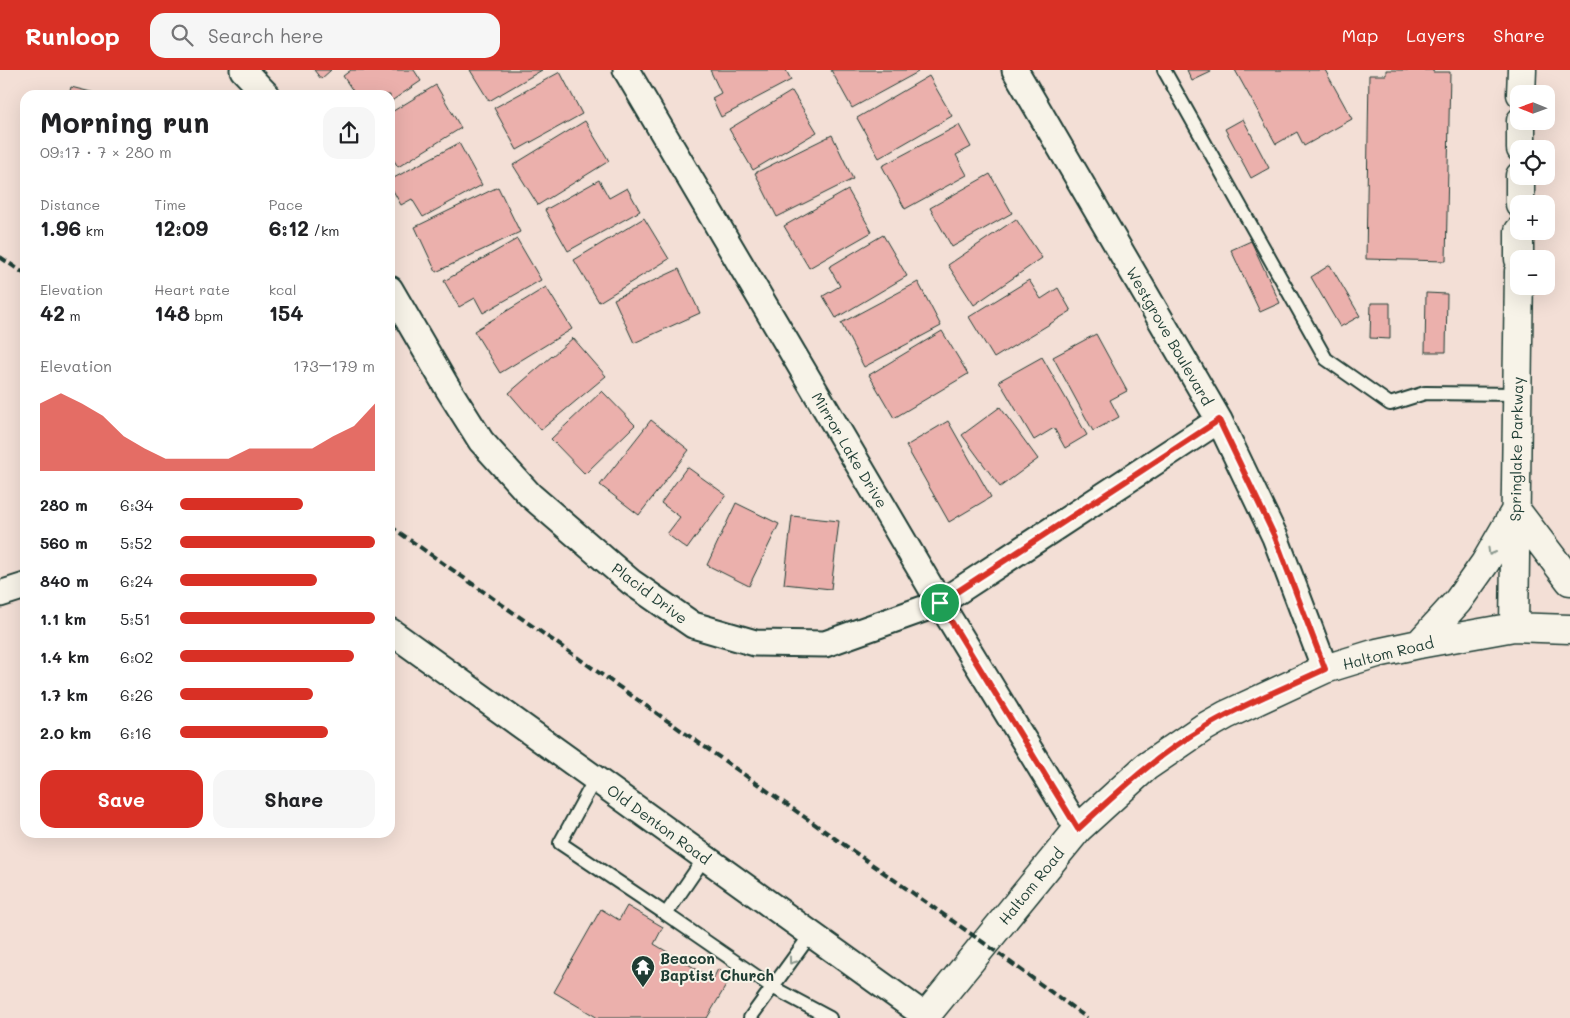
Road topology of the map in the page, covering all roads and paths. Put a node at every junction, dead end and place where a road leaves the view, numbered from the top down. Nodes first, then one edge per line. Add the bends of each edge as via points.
1 (243, 70) edge
2 (626, 70) edge
3 (1015, 70) edge
4 (1164, 70) edge
5 (1522, 70) edge
6 (1521, 85) edge
7 (262, 90) edge
8 (1519, 295) edge
9 (395, 298) edge
10 (1517, 394) junction
11 (1219, 420) junction
12 (1516, 510) junction
13 (1570, 581) edge
14 (20, 588) edge
15 (0, 594) edge
16 (940, 603) junction
17 (1514, 627) junction
18 (1570, 629) edge
19 (395, 635) edge
20 (1419, 644) junction
21 (1325, 669) junction
22 (595, 779) junction
23 (1078, 829) junction
24 (705, 857) junction
25 (666, 914) junction
26 (811, 934) junction
27 (772, 987) junction
28 (926, 1017) edge
29 (750, 1018) edge
30 (830, 1018) edge

1 - 7 street
2 - 16 street, Mirror Lake Drive
3 - 11 street, Westgrove Boulevard
4 - 10 lane via 1326,359 1390,404 1425,393
5 - 6 main road
8 - 10 main road, Springlake Parkway
9 - 16 street, Placid Drive via 481,441 530,495 631,582 692,625 755,643 825,644
10 - 12 main road, Springlake Parkway
11 - 16 street, Placid Drive
11 - 21 street, Westgrove Boulevard via 1275,537
12 - 13 main road
12 - 17 main road, Springlake Parkway
12 -> 20 main road via 1458,601
14 - 15 street
16 - 23 street, Mirror Lake Drive
17 - 18 main road, Haltom Road
17 - 20 main road, Haltom Road
19 - 22 street, Old Denton Road
20 - 21 main road, Haltom Road
21 - 23 main road, Haltom Road via 1203,728 1146,767
22 - 24 street, Old Denton Road
22 - 25 lane via 560,842
23 - 28 main road, Haltom Road
24 - 25 lane
24 - 26 street, Old Denton Road
25 - 27 lane
26 -> 27 lane
26 - 28 street, Old Denton Road
27 - 29 lane
27 - 30 lane

